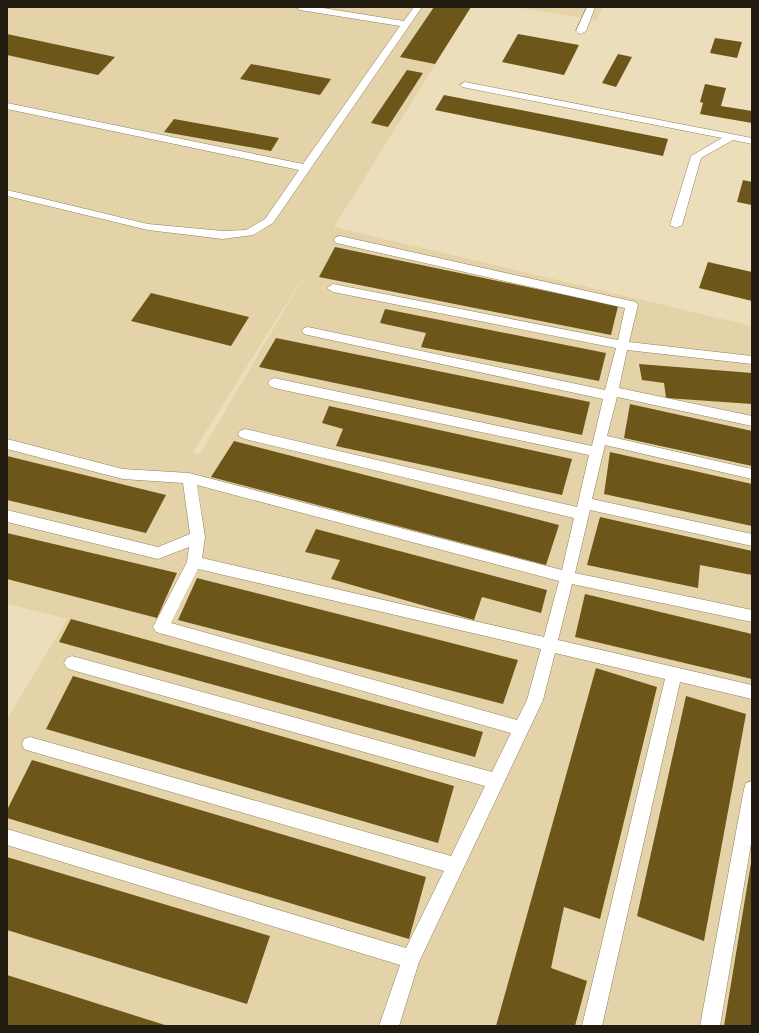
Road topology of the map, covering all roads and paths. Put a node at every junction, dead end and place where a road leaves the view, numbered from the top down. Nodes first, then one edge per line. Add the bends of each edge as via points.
1 (300, 7) edge
2 (418, 7) edge
3 (591, 7) edge
4 (406, 24) junction
5 (581, 31) dead end
6 (465, 85) dead end
7 (7, 106) edge
8 (730, 138) junction
9 (752, 141) edge
10 (306, 168) junction
11 (7, 193) edge
12 (676, 225) dead end
13 (340, 240) dead end
14 (333, 288) dead end
15 (308, 330) dead end
16 (622, 345) junction
17 (752, 360) edge
18 (274, 383) dead end
19 (611, 393) junction
20 (752, 421) edge
21 (245, 434) dead end
22 (7, 444) edge
23 (599, 446) junction
24 (752, 474) edge
25 (189, 478) junction
26 (584, 509) junction
27 (7, 516) edge
28 (198, 536) junction
29 (752, 540) edge
30 (194, 562) junction
31 (567, 578) junction
32 (752, 616) edge
33 (550, 644) junction
34 (72, 664) dead end
35 (674, 674) junction
36 (752, 692) edge
37 (521, 728) junction
38 (30, 744) dead end
39 (497, 781) junction
40 (752, 789) edge
41 (7, 837) edge
42 (457, 866) junction
43 (411, 959) junction
44 (389, 1026) edge
45 (592, 1026) edge
46 (710, 1026) edge

1 - 4 lane
2 - 4 lane
3 - 5 lane
4 - 10 lane
6 - 8 lane
7 - 10 lane
8 - 9 lane
8 - 12 lane via 696,156
10 - 11 lane via 270,221 249,233 223,235 148,227
13 - 16 lane via 632,305
14 - 16 lane
15 - 19 lane
16 - 17 lane
16 - 19 lane
18 - 23 lane
19 - 20 lane
19 - 23 lane
21 - 26 lane
22 - 25 lane via 123,474
23 - 24 lane
23 - 26 lane
25 - 28 lane
25 - 31 lane
26 - 29 lane
26 - 31 lane
27 - 28 lane via 158,553
28 - 30 lane
30 - 33 lane
30 - 37 lane via 161,627
31 - 32 lane
31 - 33 lane
33 - 35 lane
33 - 37 lane via 535,700
34 - 39 lane
35 - 36 lane
35 - 45 lane
37 - 39 lane
38 - 42 lane
39 - 42 lane
40 - 46 lane
41 - 43 lane
42 - 43 lane
43 - 44 lane

